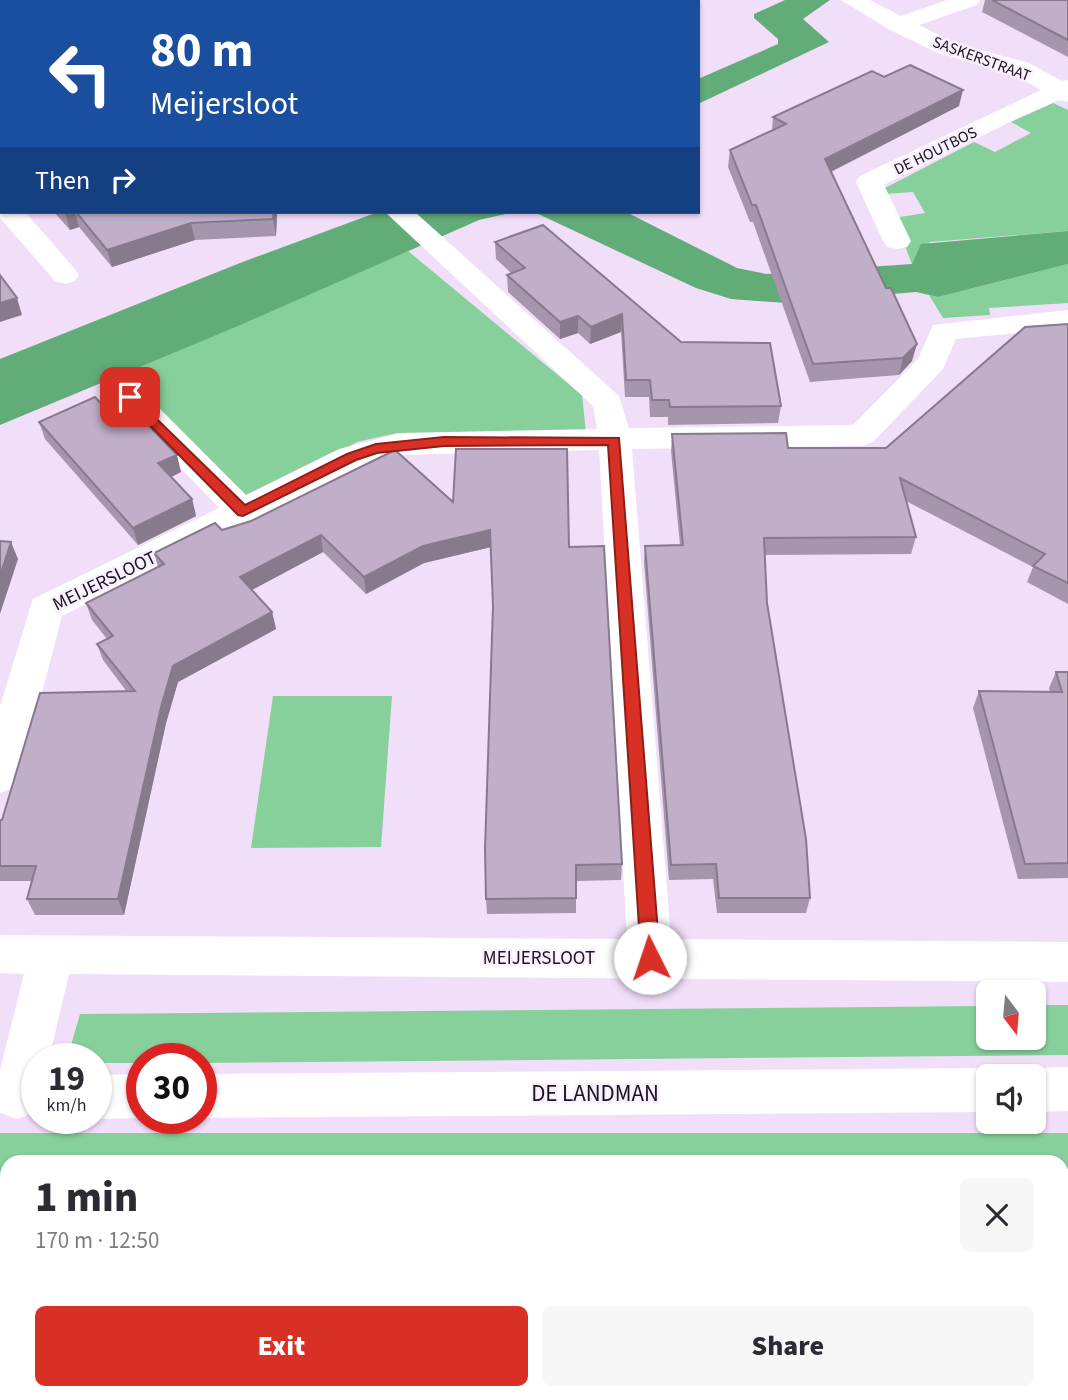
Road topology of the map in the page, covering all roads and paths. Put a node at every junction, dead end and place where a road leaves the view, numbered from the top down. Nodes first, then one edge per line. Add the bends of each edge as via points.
1 (969, 0) edge
2 (856, 2) edge
3 (898, 25) junction
4 (1066, 91) edge
5 (12, 214) edge
6 (401, 214) edge
7 (897, 241) dead end
8 (65, 275) dead end
9 (1068, 319) edge
10 (130, 397) dead end
11 (615, 441) junction
12 (243, 512) junction
13 (0, 777) edge
14 (0, 954) edge
15 (51, 954) junction
16 (650, 958) junction
17 (1068, 962) edge
18 (1068, 1089) edge
19 (976, 1090) edge
20 (1046, 1090) edge
21 (217, 1096) edge
22 (18, 1097) edge

1 - 3 street
2 - 3 street, SASKERSTRAAT
3 - 4 street, SASKERSTRAAT via 946,48 1020,68
4 - 7 street, DE HOUTBOS via 1011,112 869,182
5 - 8 street
6 - 11 street via 608,403
9 - 11 street, MEIJERSLOOT via 944,331 932,362 862,435
10 - 12 street
11 - 12 street, MEIJERSLOOT via 444,442 376,449
11 - 16 street
12 - 13 street, MEIJERSLOOT via 46,608
14 - 15 street, MEIJERSLOOT
15 - 16 street, MEIJERSLOOT
15 - 22 street
16 - 17 street, MEIJERSLOOT
18 - 20 street
19 - 21 street, DE LANDMAN

